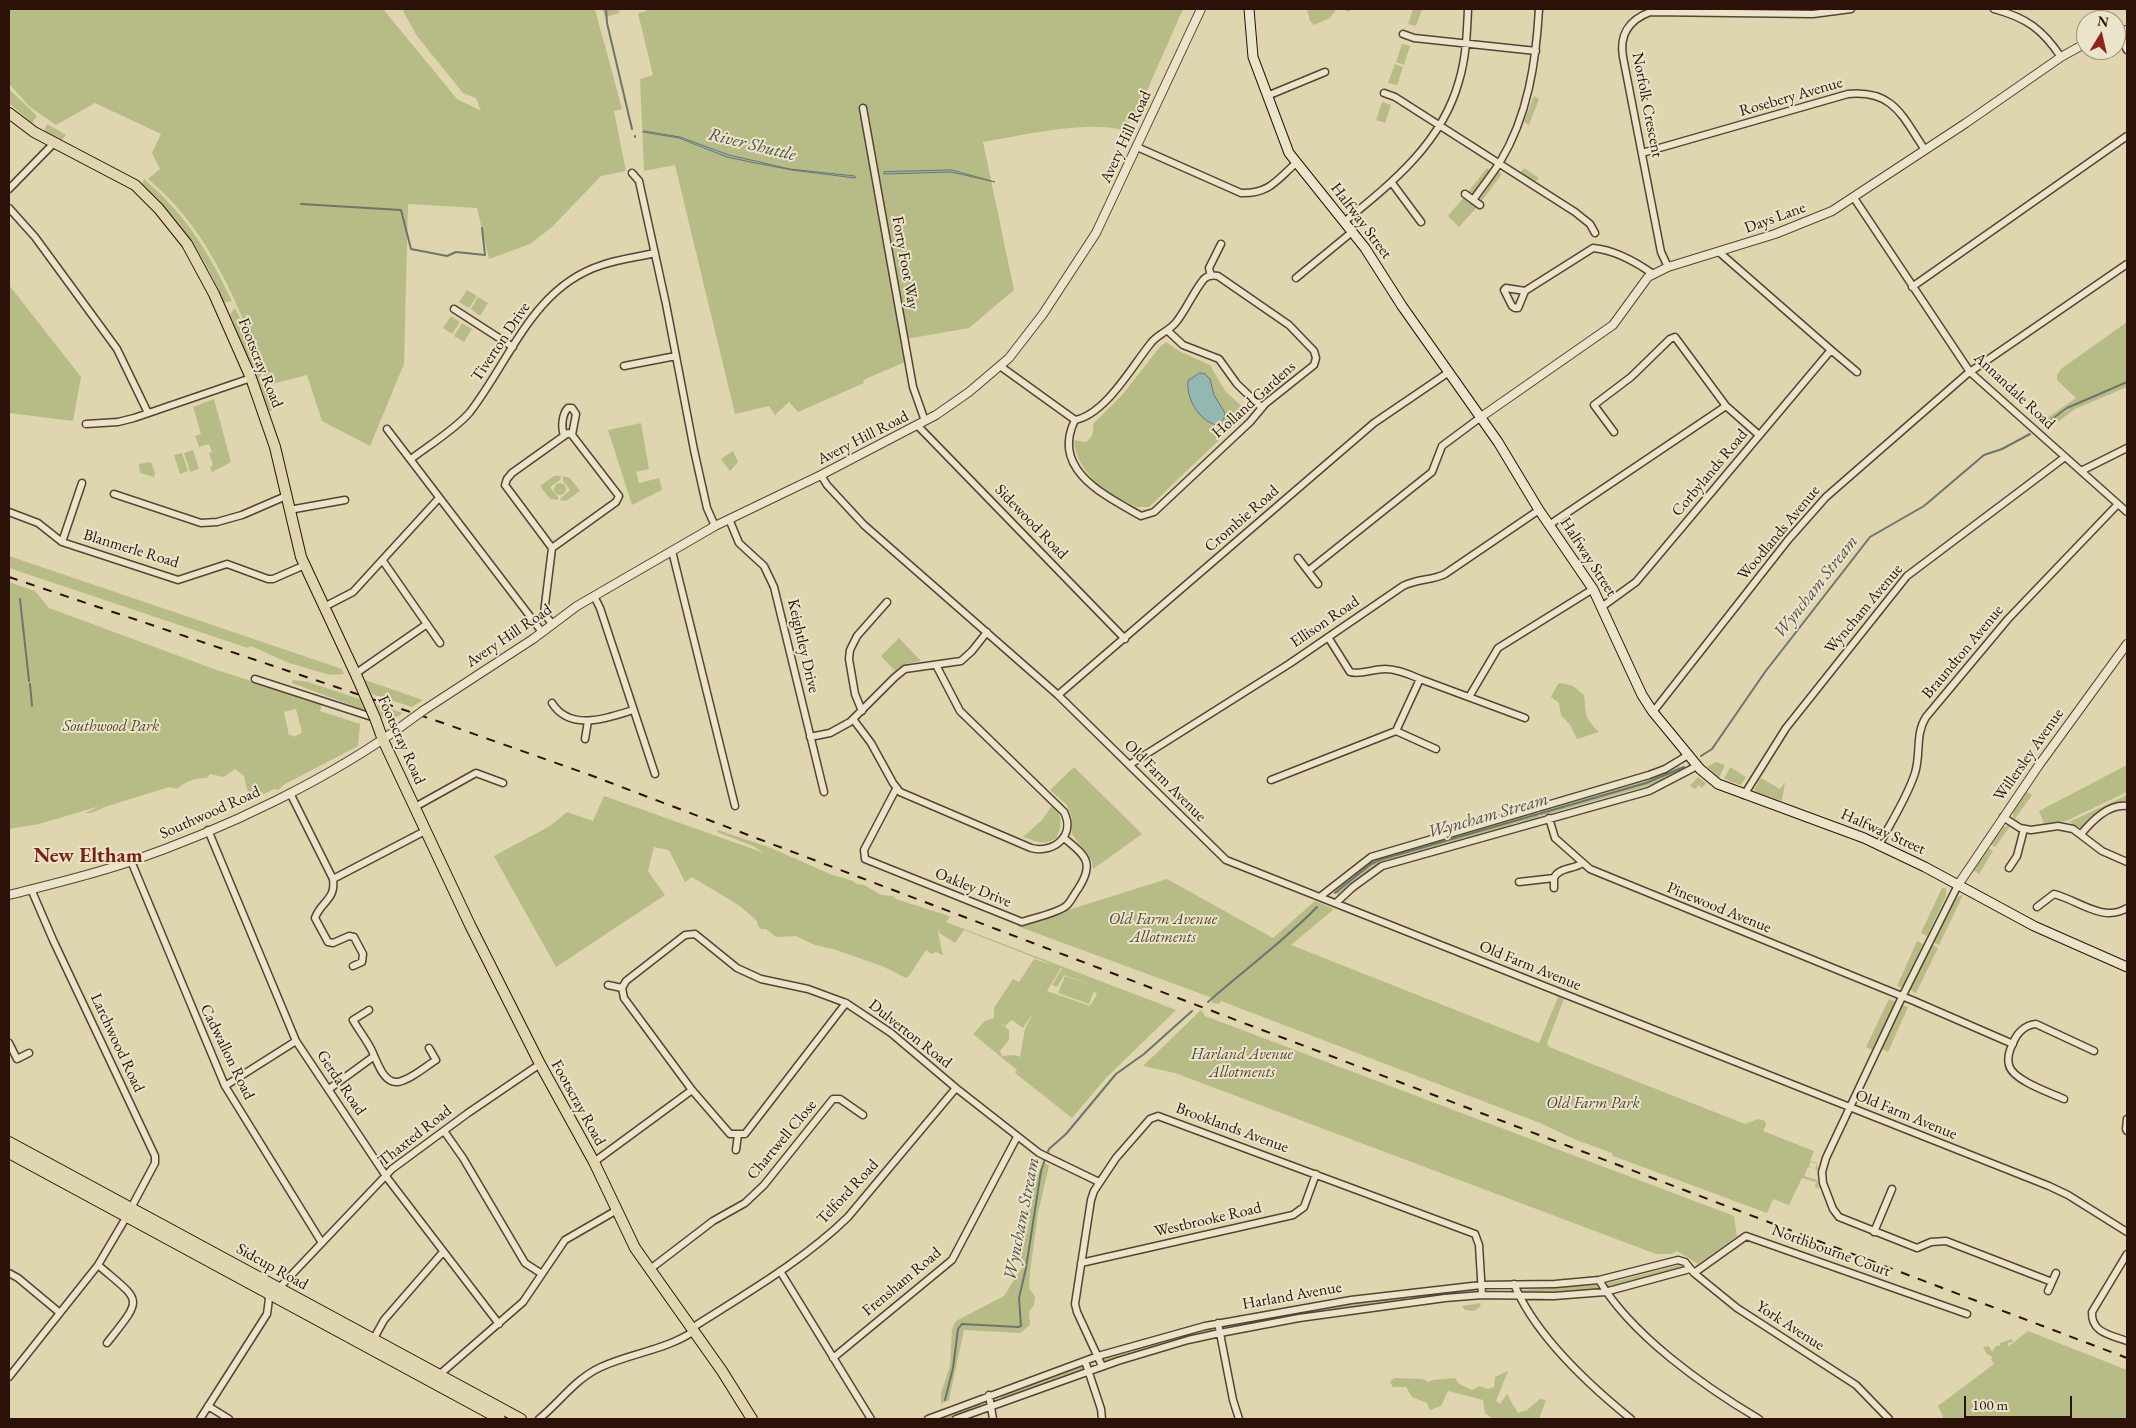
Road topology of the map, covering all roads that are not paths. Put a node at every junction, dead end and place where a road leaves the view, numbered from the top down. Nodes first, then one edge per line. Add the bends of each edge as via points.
1 (1201, 9) edge
2 (1249, 9) edge
3 (1468, 9) edge
4 (1539, 9) edge
5 (1852, 9) edge
6 (1994, 9) edge
7 (1403, 34) dead end
8 (1466, 44) junction
9 (2076, 49) edge
10 (1536, 51) junction
11 (2061, 57) junction
12 (1325, 72) dead end
13 (1384, 94) dead end
14 (1267, 96) junction
15 (862, 108) dead end
16 (9, 113) edge
17 (1440, 125) junction
18 (2127, 136) edge
19 (54, 143) junction
20 (1136, 147) junction
21 (1925, 150) junction
22 (1642, 153) junction
23 (1296, 163) junction
24 (1500, 163) junction
25 (632, 173) dead end
26 (1392, 183) junction
27 (9, 189) edge
28 (1465, 194) dead end
29 (1854, 198) junction
30 (1473, 200) junction
31 (1480, 206) dead end
32 (9, 208) edge
33 (1344, 222) junction
34 (1421, 222) dead end
35 (1352, 232) junction
36 (1595, 233) dead end
37 (1221, 244) dead end
38 (1719, 252) junction
39 (655, 253) junction
40 (2127, 264) edge
41 (1668, 267) junction
42 (1653, 274) junction
43 (1211, 276) junction
44 (1296, 278) dead end
45 (1912, 286) junction
46 (1525, 290) dead end
47 (454, 309) dead end
48 (1168, 331) junction
49 (513, 347) junction
50 (1831, 350) junction
51 (676, 356) junction
52 (624, 366) dead end
53 (1000, 366) junction
54 (1449, 372) junction
55 (1857, 372) dead end
56 (1970, 372) junction
57 (251, 378) junction
58 (1726, 406) junction
59 (1262, 408) junction
60 (148, 414) junction
61 (1481, 417) junction
62 (1075, 420) junction
63 (925, 421) junction
64 (86, 424) dead end
65 (917, 425) junction
66 (387, 429) dead end
67 (1614, 432) dead end
68 (564, 435) junction
69 (572, 435) junction
70 (1759, 435) junction
71 (2127, 448) edge
72 (2065, 457) junction
73 (411, 459) junction
74 (2081, 471) junction
75 (820, 475) junction
76 (82, 484) dead end
77 (114, 494) dead end
78 (286, 496) junction
79 (439, 498) junction
80 (344, 500) dead end
81 (2118, 504) junction
82 (289, 510) junction
83 (1539, 510) junction
84 (9, 512) edge
85 (2127, 512) edge
86 (729, 519) junction
87 (1549, 525) junction
88 (715, 526) junction
89 (62, 542) junction
90 (552, 548) junction
91 (672, 551) junction
92 (1298, 558) dead end
93 (383, 561) junction
94 (305, 565) junction
95 (1308, 571) junction
96 (1318, 584) dead end
97 (1594, 589) junction
98 (594, 596) junction
99 (887, 602) dead end
100 (1602, 606) junction
101 (324, 607) junction
102 (427, 624) junction
103 (552, 624) junction
104 (986, 631) junction
105 (542, 632) junction
106 (1328, 637) junction
107 (1125, 639) junction
108 (440, 643) dead end
109 (2127, 644) edge
110 (936, 665) junction
111 (356, 675) junction
112 (255, 678) dead end
113 (1420, 679) junction
114 (1058, 695) junction
115 (1469, 697) junction
116 (552, 703) dead end
117 (634, 710) junction
118 (862, 711) junction
119 (1653, 712) junction
120 (375, 718) junction
121 (1525, 718) dead end
122 (853, 719) junction
123 (588, 721) junction
124 (1396, 731) junction
125 (810, 737) junction
126 (585, 739) dead end
127 (383, 740) junction
128 (1436, 749) dead end
129 (1688, 754) junction
130 (1129, 765) junction
131 (1698, 766) junction
132 (655, 774) dead end
133 (1271, 780) dead end
134 (503, 783) dead end
135 (896, 789) junction
136 (824, 792) dead end
137 (290, 793) junction
138 (1744, 795) junction
139 (735, 806) dead end
140 (2127, 806) edge
141 (414, 808) junction
142 (2003, 817) junction
143 (1549, 818) junction
144 (2024, 829) junction
145 (208, 830) junction
146 (425, 831) junction
147 (2081, 834) junction
148 (1064, 838) junction
149 (1879, 845) junction
150 (131, 861) junction
151 (2127, 862) edge
152 (1582, 864) junction
153 (2009, 868) dead end
154 (1554, 878) junction
155 (333, 879) junction
156 (1519, 882) dead end
157 (1958, 885) junction
158 (1554, 888) dead end
159 (31, 889) junction
160 (9, 895) edge
161 (1321, 896) junction
162 (1337, 902) junction
163 (2037, 908) dead end
164 (2127, 908) edge
165 (353, 966) dead end
166 (2127, 967) edge
167 (608, 985) dead end
168 (622, 988) junction
169 (1902, 996) junction
170 (846, 1003) junction
171 (369, 1010) dead end
172 (296, 1041) junction
173 (9, 1043) edge
174 (2013, 1044) junction
175 (429, 1048) dead end
176 (2094, 1051) dead end
177 (29, 1053) dead end
178 (373, 1057) junction
179 (540, 1064) junction
180 (225, 1086) junction
181 (956, 1088) junction
182 (329, 1089) junction
183 (692, 1090) junction
184 (2064, 1099) dead end
185 (1850, 1107) junction
186 (863, 1115) dead end
187 (2127, 1119) edge
188 (444, 1131) junction
189 (2127, 1131) edge
190 (738, 1134) junction
191 (1017, 1137) junction
192 (9, 1142) edge
193 (736, 1150) dead end
194 (9, 1153) edge
195 (594, 1162) junction
196 (1316, 1174) junction
197 (386, 1176) junction
198 (1099, 1182) junction
199 (1892, 1189) dead end
200 (618, 1210) junction
201 (127, 1216) junction
202 (1874, 1232) junction
203 (2127, 1232) edge
204 (322, 1243) junction
205 (443, 1252) junction
206 (2127, 1254) edge
207 (1674, 1261) joint
208 (1081, 1263) junction
209 (98, 1266) junction
210 (649, 1270) junction
211 (780, 1271) junction
212 (1692, 1271) junction
213 (9, 1273) edge
214 (2056, 1273) dead end
215 (542, 1274) junction
216 (1598, 1280) junction
217 (2052, 1282) junction
218 (1514, 1284) junction
219 (1481, 1285) junction
220 (279, 1288) junction
221 (266, 1291) junction
222 (2048, 1291) dead end
223 (1605, 1292) junction
224 (1482, 1295) junction
225 (1519, 1296) junction
226 (60, 1312) junction
227 (1966, 1314) dead end
228 (1218, 1323) junction
229 (499, 1324) junction
230 (693, 1330) junction
231 (1220, 1333) junction
232 (373, 1340) junction
233 (2127, 1341) edge
234 (108, 1343) dead end
235 (1098, 1356) junction
236 (833, 1358) junction
237 (1085, 1361) junction
238 (1102, 1366) junction
239 (1088, 1371) junction
240 (440, 1375) junction
241 (9, 1377) edge
242 (989, 1395) junction
243 (992, 1405) junction
244 (208, 1406) junction
245 (542, 1418) edge
246 (200, 1419) edge
247 (229, 1419) edge
248 (500, 1419) edge
249 (521, 1419) edge
250 (752, 1419) edge
251 (871, 1419) edge
252 (928, 1419) edge
253 (956, 1419) edge
254 (993, 1419) edge
255 (1102, 1419) edge
256 (1239, 1419) edge
257 (1631, 1419) edge
258 (1759, 1419) edge
259 (1889, 1419) edge

1 - 20 street, Avery Hill Road
2 - 14 main road, Halfway Street via 1254,57
3 - 8 street
4 - 10 street
5 - 22 street, Norfolk Crescent via 1813,14 1650,12 1640,15 1628,26 1621,44
6 - 11 street via 2016,16 2041,31
7 - 8 street
8 - 10 street
8 - 17 street via 1454,99
9 - 11 street, Days Lane
10 - 24 street via 1521,117
11 - 21 street, Days Lane
12 - 14 street
13 - 17 street via 1395,97
14 - 23 main road, Halfway Street
15 - 63 street, Forty Foot Way via 913,387
16 - 19 main road, Footscray Road
17 - 24 street
17 - 26 street via 1417,158
18 - 45 street
19 - 27 street
19 - 57 main road, Footscray Road via 135,185 169,220 211,287
20 - 23 street via 1241,193 1264,191
20 - 53 street, Avery Hill Road via 1096,233 1078,262 1043,314
21 - 22 street, Rosebery Avenue via 1893,105 1880,96 1863,93 1848,94
21 - 29 street, Days Lane
22 - 41 street, Norfolk Crescent via 1661,252
23 - 33 main road, Halfway Street
24 - 30 street
24 - 36 street via 1575,212 1590,224
25 - 39 street via 639,181
26 - 33 street
26 - 34 street
28 - 30 street
29 - 38 street, Days Lane via 1805,224
29 - 45 street, Annandale Road
30 - 31 street
32 - 60 street via 35,237 121,355
33 - 35 main road, Halfway Street
35 - 44 street
35 - 54 main road, Halfway Street
37 - 43 street via 1209,268
38 - 41 street, Days Lane
38 - 50 street
39 - 49 street, Tiverton Drive via 603,265 562,286 529,320
39 - 51 street
40 - 56 street, Woodlands Avenue
41 - 42 street, Days Lane
42 - 46 street via 1639,263 1593,248
42 - 61 street, Days Lane via 1613,325
43 - 48 street via 1204,279
43 - 59 street, Holland Gardens via 1218,276 1289,325 1314,351 1314,365
45 - 56 street, Annandale Road
47 - 49 street
48 - 59 street via 1183,345 1219,359 1237,384
48 - 62 street via 1152,342 1123,381 1093,413
49 - 73 street, Tiverton Drive via 469,413
50 - 55 street
50 - 70 street, Corbylands Road
51 - 52 street
51 - 88 street via 707,508
53 - 62 street
53 - 63 street, Avery Hill Road via 962,398
54 - 61 main road, Halfway Street
54 - 107 street, Crombie Road via 1374,424
56 - 72 street, Annandale Road
56 - 119 street, Woodlands Avenue via 1819,504
57 - 60 street
57 - 78 main road, Footscray Road via 272,438
58 - 67 street via 1678,340 1672,338 1594,405
58 - 70 street
58 - 87 street
59 - 62 street, Holland Gardens via 1154,512 1146,516 1102,494 1075,466 1070,432
60 - 64 street via 118,422
61 - 83 main road, Halfway Street
61 - 95 street via 1442,446 1432,472
63 - 65 street, Avery Hill Road
65 - 75 street, Avery Hill Road
65 - 107 street, Sidewood Road
66 - 73 street
68 - 69 street
68 - 69 street via 564,415 568,408 574,409 576,414
68 - 90 street via 506,478 505,485
69 - 90 street via 619,496 616,502
70 - 100 street, Corbylands Road via 1636,582
71 - 74 street
72 - 74 street, Annandale Road
72 - 138 street, Wyncham Avenue via 1907,576 1786,728
73 - 79 street
74 - 81 street, Annandale Road
75 - 86 street, Avery Hill Road
75 - 104 street, Old Farm Avenue via 864,525
76 - 89 street
77 - 78 street via 200,523 242,515
78 - 82 main road, Footscray Road
79 - 93 street
79 - 105 street
80 - 82 street
81 - 85 street, Annandale Road
81 - 149 street, Braundton Avenue via 2008,619 1926,718 1920,728 1919,756 1912,780
82 - 94 main road, Footscray Road
83 - 87 main road, Halfway Street
83 - 106 street, Ellison Road via 1445,574 1403,586
84 - 89 street, Blanmerle Road via 38,523
86 - 88 street, Avery Hill Road
86 - 125 street, Keightley Drive via 739,543 764,566 774,587
87 - 97 main road, Halfway Street
88 - 91 street, Avery Hill Road
89 - 94 street, Blanmerle Road via 178,580 227,564 273,579
90 - 103 street via 544,612
91 - 98 street, Avery Hill Road
91 - 139 street
92 - 95 street
93 - 101 street via 353,592
93 - 102 street
94 - 101 main road, Footscray Road
95 - 96 street
97 - 100 main road, Halfway Street
97 - 115 street via 1498,648
98 - 103 street, Avery Hill Road
98 - 117 street
99 - 118 street via 857,636 850,650 855,694
100 - 119 main road, Halfway Street via 1631,673
101 - 111 main road, Footscray Road
102 - 108 street
102 - 111 street
103 - 105 street, Avery Hill Road
104 - 110 street via 961,661
104 - 114 street, Old Farm Avenue
105 - 127 street, Avery Hill Road, bridge
106 - 113 street via 1350,672 1393,669
106 - 130 street, Ellison Road
107 - 114 street, Crombie Road
109 - 142 street, Willersley Avenue
110 - 118 street via 905,669
110 - 148 street via 960,711 1064,812 1067,822
111 - 120 main road, Footscray Road, bridge
112 - 120 street
113 - 115 street
113 - 124 street
114 - 130 street, Old Farm Avenue
115 - 121 street
116 - 123 street via 561,714
117 - 123 street
117 - 132 street
118 - 122 street
119 - 129 main road, Halfway Street
120 - 127 main road, Footscray Road
122 - 125 street via 836,730
122 - 135 street via 871,743
123 - 126 street
124 - 128 street
124 - 133 street
125 - 136 street, Keightley Drive
127 - 137 street, Southwood Road
127 - 141 main road, Footscray Road
129 - 131 main road, Halfway Street
129 - 161 street via 1649,775 1371,857
130 - 161 street, Old Farm Avenue via 1220,856
131 - 138 main road, Halfway Street via 1712,781
131 - 143 street via 1649,791
134 - 141 street via 476,773
135 - 148 street via 1031,848 1051,848
135 - 148 street, Oakley Drive via 864,850 865,859 1022,922 1066,906 1087,874 1084,858
137 - 145 street, Southwood Road
137 - 155 street
138 - 149 main road, Halfway Street via 1814,818
140 - 147 street via 2104,813
141 - 146 main road, Footscray Road
142 - 144 street
142 - 157 street, Willersley Avenue
143 - 152 street, Pinewood Avenue via 1555,838
143 - 162 street via 1382,866
144 - 147 street via 2058,826
144 - 153 street via 2017,856
145 - 150 street, Southwood Road
145 - 172 street, Gerda Road
146 - 155 street
146 - 179 main road, Footscray Road
147 - 151 street via 2102,852
149 - 157 main road, Halfway Street
150 - 159 street, Southwood Road
150 - 180 street, Cadwallon Road
152 - 154 street via 1560,871
152 - 169 street, Pinewood Avenue
154 - 156 street
154 - 158 street
155 - 165 street via 332,895 315,918 328,942 354,937 363,954 362,962
157 - 166 main road, Halfway Street via 2034,926
157 - 169 street
159 - 160 street, Southwood Road
159 - 201 street, Larchwood Road via 155,1156 155,1163
161 - 162 street, Old Farm Avenue
162 - 185 street, Old Farm Avenue
163 - 164 street via 2054,894 2102,913 2112,914
167 - 168 street
168 - 170 street, Dulverton Road via 626,981 692,933 737,968 762,980 808,989
168 - 183 street via 624,998
169 - 174 street, Pinewood Avenue
169 - 185 street
170 - 181 street, Dulverton Road via 891,1033
170 - 190 street via 745,1134
171 - 178 street via 353,1020
172 - 180 street
172 - 182 street, Gerda Road
173 - 177 street via 17,1059
174 - 176 street via 2022,1030 2036,1024
174 - 184 street via 2008,1058 2011,1072
175 - 178 street via 436,1060 396,1082 387,1078
178 - 182 street
179 - 188 street, Thaxted Road
179 - 195 main road, Footscray Road
180 - 204 street, Cadwallon Road
181 - 191 street, Dulverton Road
181 - 211 street, Telford Road via 848,1217
182 - 197 street, Gerda Road
183 - 190 street via 730,1134
183 - 195 street
185 - 202 street via 1826,1158 1822,1178 1839,1217
185 - 203 street, Old Farm Avenue via 2049,1186
186 - 210 street, Chartwell Close via 840,1098 833,1099 764,1185 744,1203 713,1221
187 - 189 street
188 - 197 street, Thaxted Road
188 - 215 street via 525,1263
190 - 193 street
191 - 198 street, Dulverton Road via 1039,1154
191 - 236 street, Frensham Road via 952,1260
192 - 201 main road, Sidcup Road
194 - 201 main road, Sidcup Road
195 - 200 main road, Footscray Road
196 - 198 street, Brooklands Avenue via 1158,1116 1150,1119
196 - 208 street, Westbrooke Road via 1304,1207 1293,1215
196 - 219 street, Brooklands Avenue via 1475,1234 1479,1245
197 - 204 street, Thaxted Road
197 - 205 street, Gerda Road
198 - 208 street, Brooklands Avenue via 1091,1200
199 - 202 street
200 - 210 main road, Footscray Road
200 - 215 street via 564,1240
201 - 209 street, Larchwood Road
201 - 220 main road, Sidcup Road
201 - 221 main road, Sidcup Road
202 - 217 street via 1917,1248 1931,1242 1946,1241
204 - 220 street, Thaxted Road
205 - 229 street, Gerda Road
205 - 232 street via 384,1320
206 - 233 street via 2092,1312 2098,1330
207 - 212 street, York Avenue via 1682,1260
207 - 216 street, Harland Avenue
208 - 235 street, Brooklands Avenue via 1075,1296 1077,1312
209 - 226 street, Larchwood Road
209 - 234 street via 132,1294 135,1303 133,1311
210 - 230 main road, Footscray Road
211 - 230 street, Telford Road
211 - 236 street
212 - 223 street, Harland Avenue
212 - 227 street, Northbourne Court via 1746,1236
212 - 259 street, York Avenue via 1737,1308 1856,1386
213 - 226 street
214 - 217 street
215 - 229 street via 523,1302
216 - 218 street, Harland Avenue
216 - 223 street
217 - 222 street
218 - 219 street, Harland Avenue
218 - 225 street
219 - 224 street, Brooklands Avenue
219 - 228 street, Harland Avenue via 1351,1300
220 - 232 main road, Sidcup Road
221 - 244 street via 267,1314
221 - 248 main road, Sidcup Road
223 - 225 street, Harland Avenue
223 - 258 street via 1621,1313 1658,1348
224 - 225 street, Harland Avenue
224 - 231 street, Harland Avenue via 1359,1309
225 - 257 street via 1571,1365
226 - 241 street, Larchwood Road
228 - 231 street
228 - 235 street, Harland Avenue
229 - 240 street
230 - 245 street, Telford Road via 671,1344 616,1360 595,1370 568,1390
230 - 250 main road, Footscray Road
231 - 238 street, Harland Avenue
231 - 256 street
232 - 240 main road, Sidcup Road
235 - 237 street, Harland Avenue
235 - 238 street, Brooklands Avenue
236 - 251 street
237 - 239 street
237 - 242 street, Harland Avenue
238 - 239 street, Harland Avenue
239 - 243 street, Harland Avenue
239 - 255 street
240 - 249 main road, Sidcup Road
242 - 243 street
242 - 252 street, Harland Avenue
243 - 253 street, Harland Avenue
243 - 254 street
244 - 246 street
244 - 247 street

